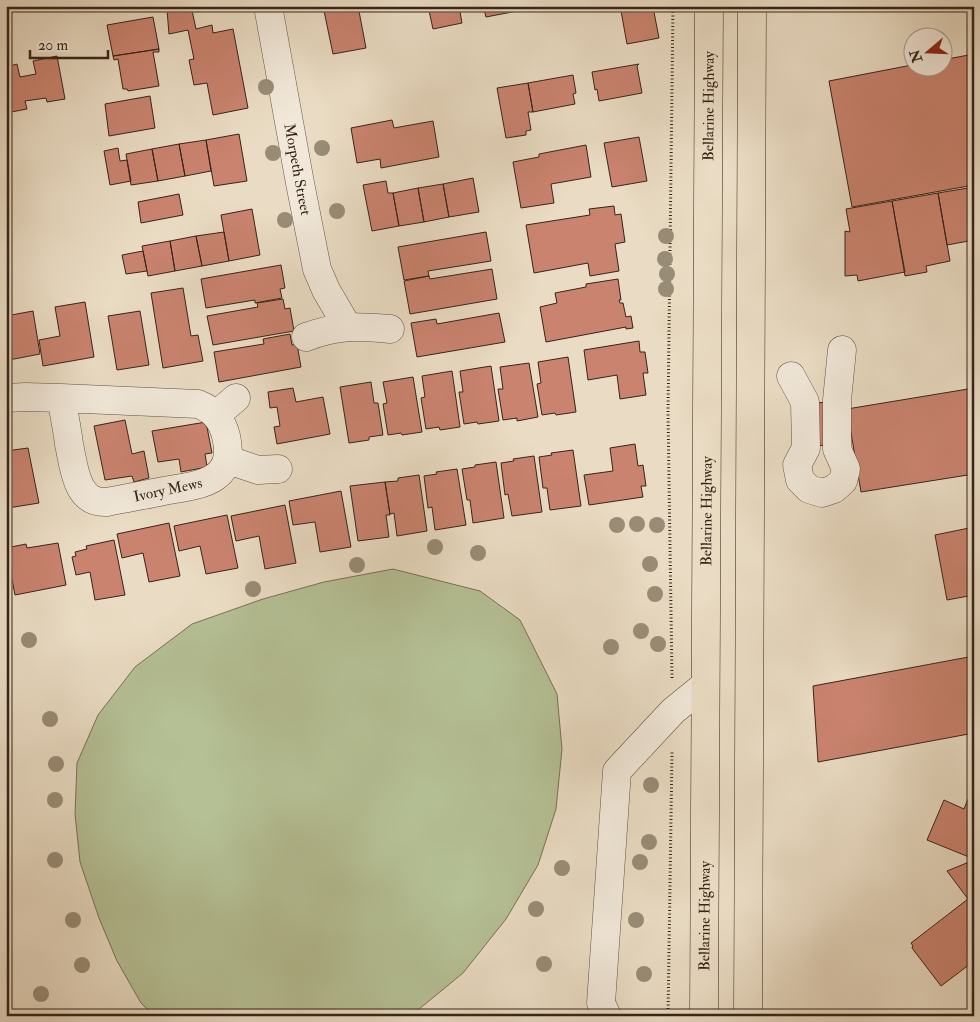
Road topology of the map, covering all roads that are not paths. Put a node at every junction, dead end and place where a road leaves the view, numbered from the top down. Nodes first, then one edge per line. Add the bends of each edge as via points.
1 (268, 6) edge
2 (709, 6) edge
3 (755, 7) edge
4 (347, 326) junction
5 (390, 329) dead end
6 (306, 337) dead end
7 (842, 350) dead end
8 (791, 376) dead end
9 (6, 398) edge
10 (61, 398) junction
11 (228, 460) junction
12 (278, 469) dead end
13 (705, 685) junction
14 (599, 1011) edge
15 (704, 1016) edge
16 (748, 1016) edge

1 - 4 street, Morpeth Street via 317,269
2 - 13 highway, Bellarine Highway
3 - 16 highway
4 - 5 street
4 - 6 street
7 - 8 street via 837,449 846,469 842,481 834,489 822,492 809,489 800,480 797,465 806,448 805,402
9 - 10 street
10 - 11 street via 226,407
10 - 11 street, Ivory Mews via 76,477 84,494 97,502 200,485 216,477
11 - 12 street via 258,470
13 - 14 street via 673,711 617,771
13 - 15 highway, Bellarine Highway

